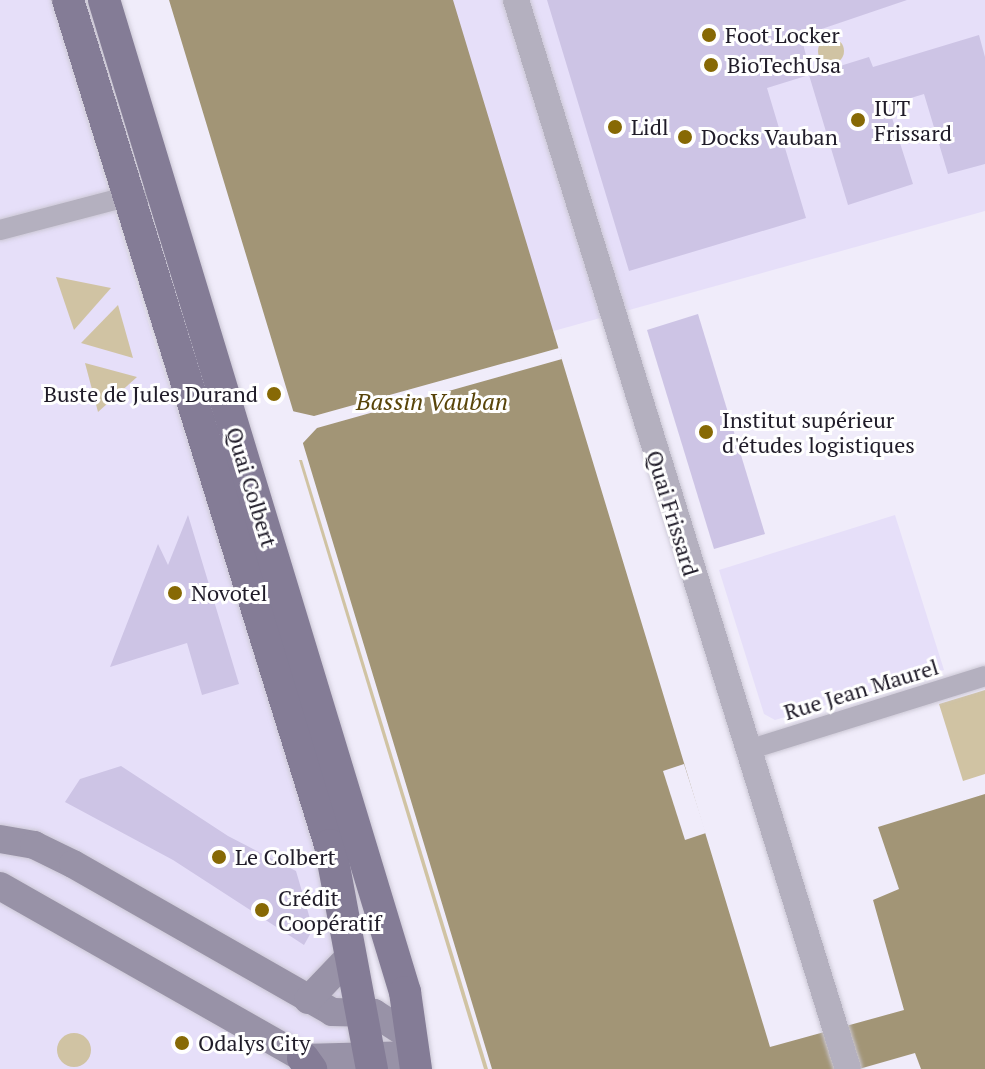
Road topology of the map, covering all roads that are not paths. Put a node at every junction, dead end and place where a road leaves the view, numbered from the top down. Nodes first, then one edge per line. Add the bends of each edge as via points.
1 (68, 0) edge
2 (104, 0) edge
3 (516, 0) edge
4 (126, 197) junction
5 (0, 230) edge
6 (181, 252) junction
7 (210, 346) junction
8 (189, 400) junction
9 (985, 676) edge
10 (751, 749) junction
11 (9, 840) edge
12 (1, 892) edge
13 (351, 955) junction
14 (308, 1000) junction
15 (360, 1016) junction
16 (414, 1054) edge
17 (307, 1064) edge
18 (371, 1065) edge
19 (848, 1069) edge

1 - 4 main road, Quai Colbert
2 - 6 main road, Quai Colbert
3 - 10 street, Quai Frissard
4 - 5 street
4 - 6 street via 153,204
4 - 8 main road, Quai Colbert
6 - 7 main road, Quai Colbert
7 - 8 main road
7 - 16 main road, Quai Colbert via 405,992
8 - 13 main road, Quai Colbert via 330,845
9 - 10 street, Rue Jean Maurel
10 - 19 street, Quai Frissard
11 - 12 main road
11 - 14 main road via 73,864
12 - 17 main road
13 - 14 main road
13 - 15 main road, Quai Colbert
14 - 15 main road
15 - 16 main road via 389,1019
15 - 18 main road, Quai Colbert
16 - 18 main road
17 - 18 main road

